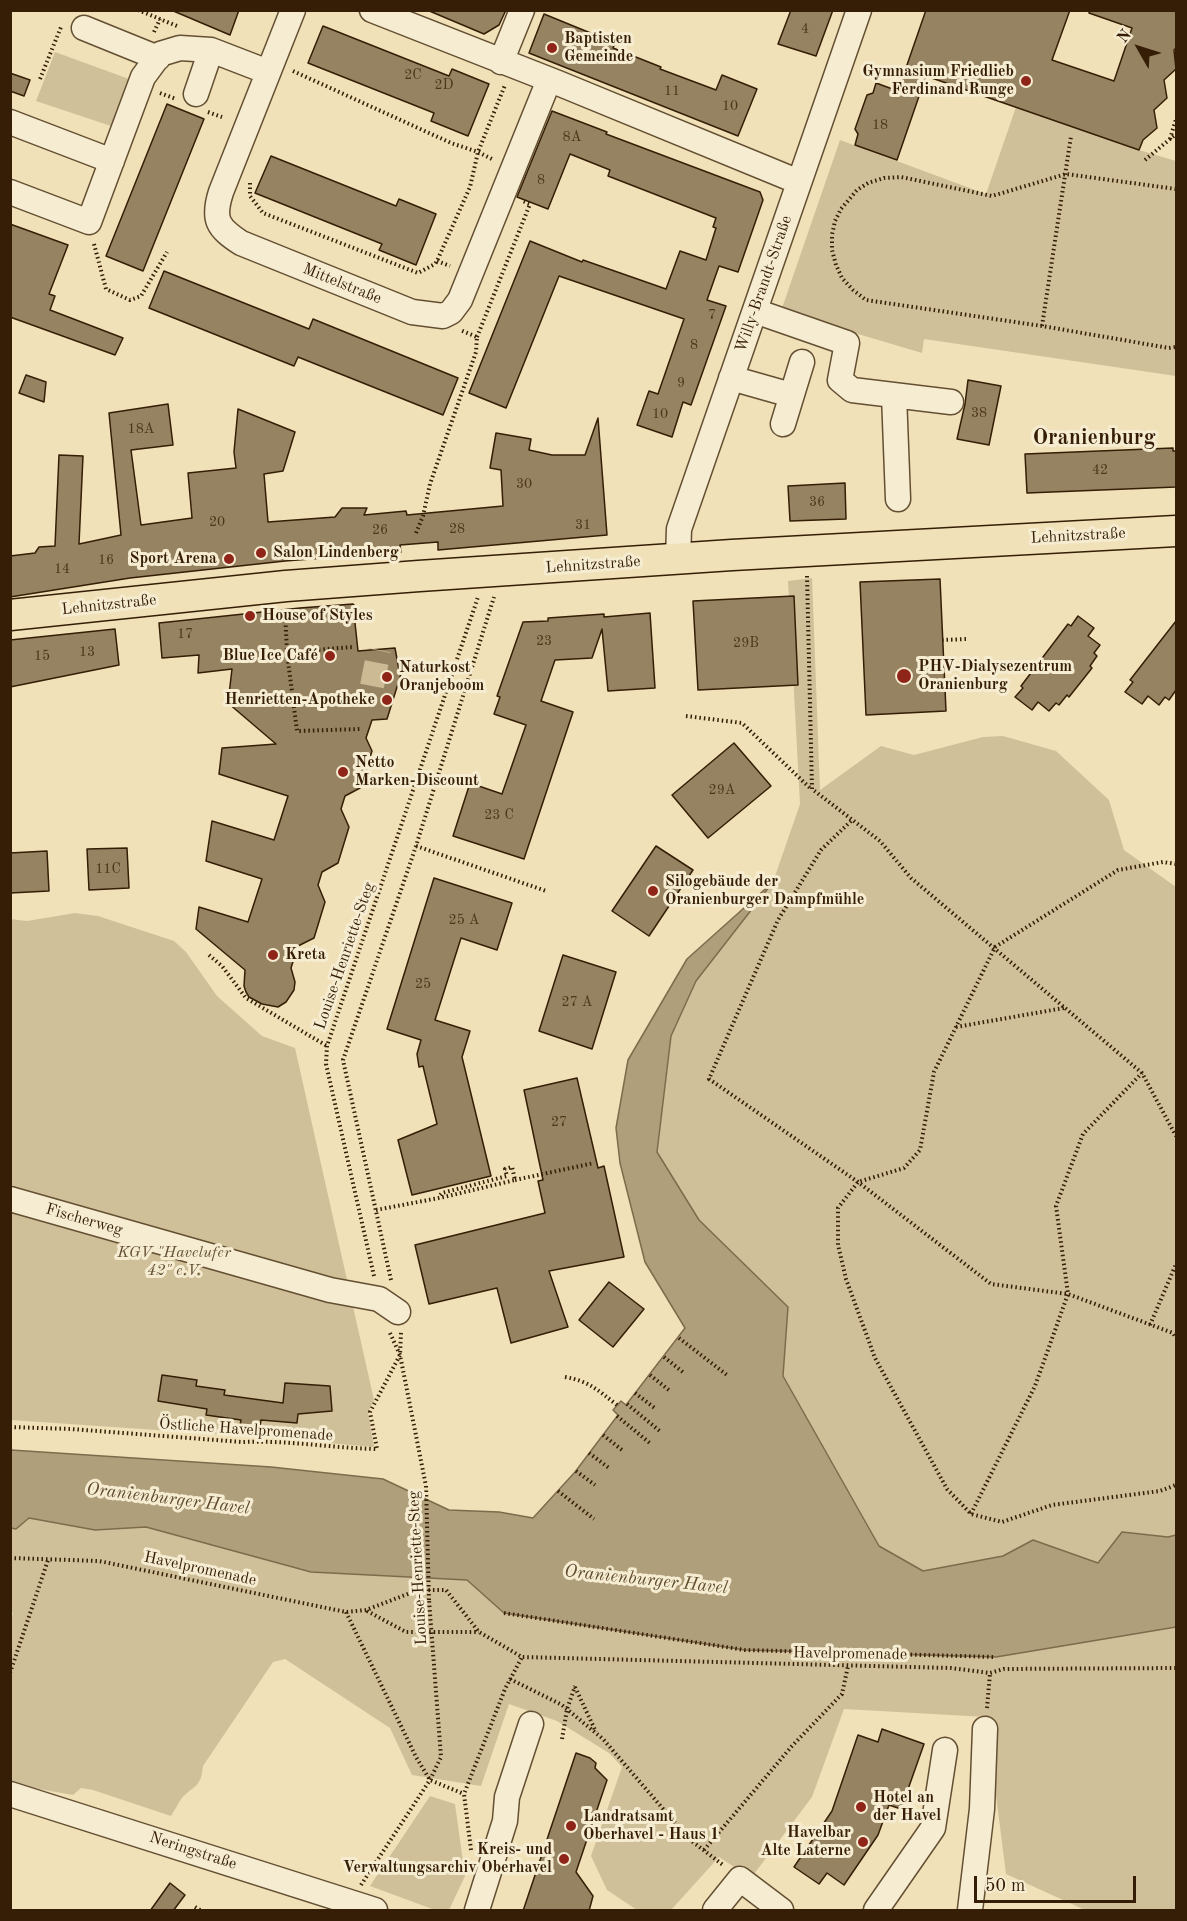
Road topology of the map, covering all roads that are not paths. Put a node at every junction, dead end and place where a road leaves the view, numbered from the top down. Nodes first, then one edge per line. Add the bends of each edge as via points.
1 (293, 10) edge
2 (372, 10) edge
3 (522, 10) edge
4 (859, 10) edge
5 (74, 24) road end
6 (211, 51) junction
7 (158, 58) junction
8 (506, 64) junction
9 (282, 70) junction
10 (549, 80) junction
11 (195, 94) dead end
12 (10, 122) edge
13 (112, 161) junction
14 (799, 182) junction
15 (10, 192) edge
16 (755, 310) junction
17 (802, 362) dead end
18 (731, 378) junction
19 (791, 395) junction
20 (894, 395) junction
21 (951, 402) dead end
22 (783, 424) dead end
23 (898, 499) dead end
24 (1176, 531) edge
25 (678, 559) junction
26 (11, 615) edge
27 (10, 1199) edge
28 (389, 1306) road end
29 (531, 1724) dead end
30 (985, 1729) road end
31 (945, 1750) dead end
32 (10, 1794) edge
33 (351, 1900) edge
34 (375, 1911) edge
35 (477, 1911) edge
36 (715, 1911) edge
37 (781, 1911) edge
38 (876, 1911) edge
39 (970, 1911) edge

1 - 9 street, Mittelstraße
2 - 8 street
3 - 8 street
4 - 14 street, Willy-Brandt-Straße
5 - 7 street
6 - 7 street via 180,48
6 - 9 street
6 - 11 street
7 - 13 street via 143,77
8 - 10 street
9 - 10 street, Mittelstraße via 220,192 217,221 226,234 242,243 412,312 443,316 460,300
10 - 14 street
12 - 13 street
13 - 15 street via 89,222
14 - 16 street, Willy-Brandt-Straße
16 - 18 street, Willy-Brandt-Straße
16 - 20 street via 847,343 840,380 852,390
17 - 19 street
18 - 19 street
18 - 25 street, Willy-Brandt-Straße via 679,529
19 - 22 street
20 - 21 street
20 - 23 street
24 - 25 main road, Lehnitzstraße
25 - 26 main road, Lehnitzstraße via 286,585
27 - 28 street, Fischerweg
29 - 35 street
30 - 39 street via 982,1809
31 - 38 street via 933,1828
32 - 33 street, Neringstraße
33 - 34 street, Neringstraße
36 - 37 street via 740,1878

